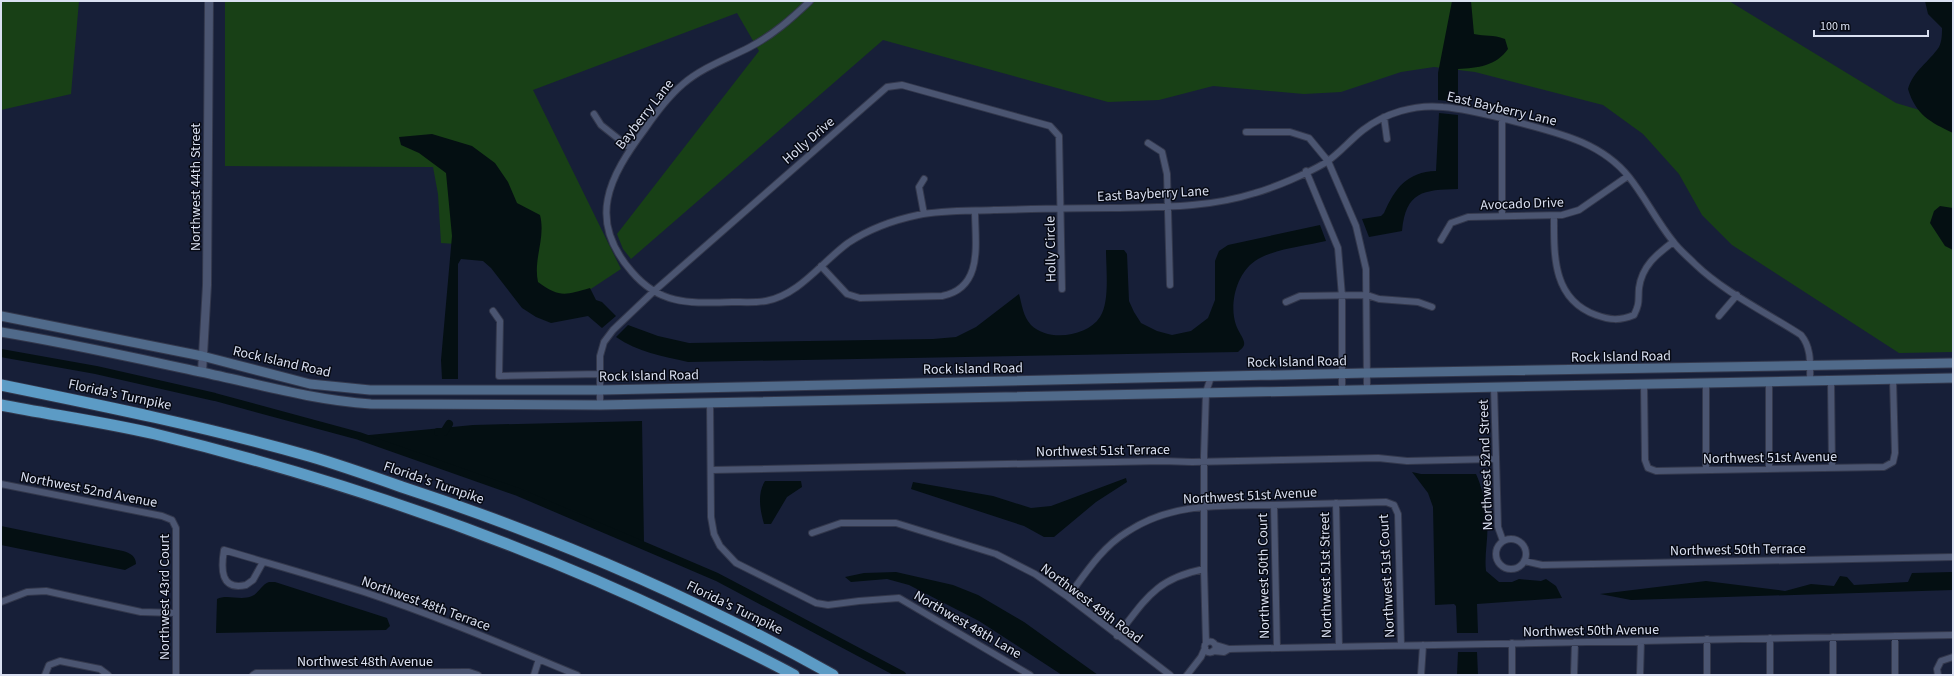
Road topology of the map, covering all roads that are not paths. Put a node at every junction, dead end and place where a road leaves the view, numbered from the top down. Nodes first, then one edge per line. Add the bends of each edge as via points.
1 (209, 1) edge
2 (810, 1) edge
3 (594, 114) dead end
4 (1384, 117) junction
5 (1502, 118) junction
6 (1246, 132) dead end
7 (1387, 139) dead end
8 (1148, 143) dead end
9 (630, 148) junction
10 (1328, 161) junction
11 (1306, 171) junction
12 (1628, 176) junction
13 (924, 179) dead end
14 (1169, 207) junction
15 (1061, 208) junction
16 (974, 211) junction
17 (924, 214) junction
18 (1502, 215) junction
19 (1554, 216) junction
20 (1441, 240) dead end
21 (1673, 242) junction
22 (821, 266) junction
23 (1170, 285) dead end
24 (1062, 289) dead end
25 (653, 292) junction
26 (1367, 295) junction
27 (1737, 295) junction
28 (1342, 296) junction
29 (1286, 302) dead end
30 (1432, 307) dead end
31 (493, 312) dead end
32 (1, 316) edge
33 (1719, 316) dead end
34 (1, 332) edge
35 (202, 356) junction
36 (1953, 363) edge
37 (1810, 366) junction
38 (202, 372) junction
39 (1367, 373) junction
40 (600, 374) junction
41 (1342, 374) junction
42 (1211, 377) junction
43 (1953, 378) edge
44 (1893, 380) junction
45 (1831, 381) junction
46 (1769, 382) junction
47 (1810, 382) junction
48 (1706, 384) junction
49 (1, 385) edge
50 (1644, 385) junction
51 (324, 386) junction
52 (1494, 387) junction
53 (1367, 388) junction
54 (1342, 389) junction
55 (601, 390) junction
56 (1206, 392) junction
57 (322, 399) junction
58 (710, 402) junction
59 (600, 404) junction
60 (1, 405) edge
61 (1495, 459) junction
62 (1204, 462) junction
63 (1832, 468) junction
64 (1769, 469) junction
65 (711, 470) junction
66 (1706, 470) junction
67 (1, 484) edge
68 (1336, 503) junction
69 (1274, 505) junction
70 (1394, 505) joint
71 (1203, 506) junction
72 (172, 520) joint
73 (812, 533) dead end
74 (1503, 541) junction
75 (1953, 557) edge
76 (1524, 561) junction
77 (264, 562) junction
78 (1204, 569) junction
79 (1068, 597) junction
80 (1, 602) edge
81 (176, 613) junction
82 (1953, 635) edge
83 (1117, 636) junction
84 (1895, 636) junction
85 (1833, 637) junction
86 (1770, 638) junction
87 (1707, 639) junction
88 (1641, 641) junction
89 (1576, 642) junction
90 (1512, 643) junction
91 (1401, 645) junction
92 (1422, 645) junction
93 (1339, 646) junction
94 (1210, 647) junction
95 (1277, 648) junction
96 (1953, 657) edge
97 (539, 659) junction
98 (306, 674) edge
99 (44, 675) edge
100 (108, 675) edge
101 (176, 675) edge
102 (253, 675) edge
103 (478, 675) edge
104 (534, 675) edge
105 (577, 675) edge
106 (794, 675) edge
107 (834, 675) edge
108 (1030, 675) edge
109 (1170, 675) edge
110 (1187, 675) edge
111 (1422, 675) edge
112 (1512, 675) edge
113 (1574, 675) edge
114 (1640, 675) edge
115 (1707, 675) edge
116 (1770, 675) edge
117 (1833, 675) edge
118 (1895, 675) edge
119 (1938, 675) edge

1 - 35 street, Northwest 44th Street via 207,285
2 - 9 street, Bayberry Lane via 781,28 752,46 707,67 681,85
3 - 9 street via 601,125
4 - 5 street, East Bayberry Lane via 1405,110 1437,106
4 - 7 street
4 - 10 street, East Bayberry Lane via 1364,128
5 - 12 street, East Bayberry Lane via 1573,137 1597,149
5 - 18 street
6 - 10 street via 1290,132 1309,138
8 - 14 street via 1162,152 1167,174
9 - 25 street, Bayberry Lane via 614,174 608,197 607,218 612,242 622,261 643,285
10 - 11 street, East Bayberry Lane
10 - 26 street via 1356,226 1366,269
11 - 14 street, East Bayberry Lane via 1263,191 1236,199
11 - 28 street via 1338,248
12 - 19 street, Avocado Drive via 1579,210
12 - 21 street, East Bayberry Lane
13 - 17 street via 919,187
14 - 15 street, East Bayberry Lane
14 - 23 street
15 - 16 street, East Bayberry Lane
15 - 24 street, Holly Circle
15 - 25 street, Holly Drive via 1060,136 1050,126 902,85 887,87
16 - 17 street, East Bayberry Lane
16 - 22 street via 975,260 971,275 962,288 951,294 860,298 847,294
17 - 22 street, East Bayberry Lane via 882,225 850,242
18 - 19 street, Avocado Drive
18 - 20 street, Avocado Drive via 1468,217 1451,222
19 - 21 street via 1554,257 1559,280 1577,304 1590,313 1610,320 1622,320 1634,315 1639,304 1642,274 1654,256
21 - 27 street, East Bayberry Lane via 1701,269
22 - 25 street, East Bayberry Lane via 783,296 764,302 694,303
25 - 40 street, Holly Drive via 604,342 600,356
26 - 28 street
26 - 30 street via 1379,299 1418,302
26 - 39 street
27 - 33 street
27 - 37 street, East Bayberry Lane via 1800,335 1807,342
28 - 29 street via 1300,296
28 - 41 street
31 - 40 street via 500,321 500,376
32 - 35 main road, Rock Island Road
34 - 38 main road, Rock Island Road
35 - 38 street, Northwest 44th Street
35 - 51 main road, Rock Island Road
36 - 37 main road, Rock Island Road
37 - 39 main road, Rock Island Road
37 - 47 street, East Bayberry Lane
38 - 57 main road, Rock Island Road
39 - 41 main road, Rock Island Road
39 - 53 street
40 - 55 street, Holly Drive
41 - 42 main road, Rock Island Road
41 - 54 street
42 - 55 main road, Rock Island Road
42 - 56 street
43 - 44 main road, Rock Island Road
44 - 45 main road, Rock Island Road
44 - 63 street, Northwest 51st Avenue via 1893,462 1884,467
45 - 47 main road, Rock Island Road
45 - 63 street
46 - 47 main road, Rock Island Road
46 - 48 main road, Rock Island Road
46 - 64 street
48 - 50 main road, Rock Island Road
48 - 66 street
49 - 107 highway, Florida's Turnpike via 159,417 310,456 478,512 613,566 765,637
50 - 52 main road, Rock Island Road
50 - 66 street, Northwest 51st Avenue via 1645,460 1648,468 1656,471
51 - 55 main road, Rock Island Road via 370,390
51 - 57 main road
52 - 53 main road, Rock Island Road
52 - 61 street, Northwest 52nd Street
53 - 54 main road, Rock Island Road
54 - 56 main road, Rock Island Road
55 - 59 street, Holly Drive
56 - 58 main road, Rock Island Road
56 - 62 street
57 - 59 main road, Rock Island Road via 370,404
58 - 59 main road, Rock Island Road
58 - 65 street, Northwest 48th Lane
60 - 106 highway via 161,436 306,475 472,530 608,584
61 - 62 street, Northwest 51st Terrace via 1407,461 1378,458
61 - 74 street, Northwest 52nd Street via 1498,527
62 - 65 street, Northwest 51st Terrace
62 - 71 street
63 - 64 street, Northwest 51st Avenue
64 - 66 street, Northwest 51st Avenue
65 - 108 street, Northwest 48th Lane via 712,528 720,546 736,563 816,603 828,605 899,598
67 - 72 street, Northwest 52nd Avenue
68 - 69 street, Northwest 51st Avenue
68 - 70 street, Northwest 51st Avenue via 1386,502
68 - 93 street, Northwest 51st Street
69 - 71 street, Northwest 51st Avenue
69 - 95 street, Northwest 50th Court
70 - 91 street, Northwest 51st Court via 1398,514
71 - 78 street
71 - 79 street, Northwest 51st Avenue via 1172,511 1125,533 1102,553
72 - 81 street, Northwest 43rd Court via 176,528
73 - 79 street, Northwest 49th Road via 841,523 896,523 996,554 1035,574
74 - 76 street via 1511,539 1519,542 1524,548
74 - 76 street via 1496,554 1502,566 1517,568
75 - 76 street, Northwest 50th Terrace via 1542,565
77 - 77 street, Northwest 48th Terrace via 224,550 221,566 227,582 231,585 246,585 253,580
77 - 97 street, Northwest 48th Terrace via 365,593
78 - 83 street via 1182,573 1160,585 1147,597
78 - 94 street via 1206,629
79 - 83 street, Northwest 49th Road
80 - 81 street via 27,592 46,591 141,612
81 - 101 street, Northwest 43rd Court
82 - 84 street, Northwest 50th Avenue
83 - 109 street, Northwest 49th Road
84 - 85 street, Northwest 50th Avenue
84 - 118 street
85 - 86 street, Northwest 50th Avenue
85 - 117 street
86 - 87 street, Northwest 50th Avenue
86 - 116 street
87 - 88 street, Northwest 50th Avenue
87 - 115 street
88 - 89 street, Northwest 50th Avenue
88 - 114 street
89 - 90 street, Northwest 50th Avenue
89 - 113 street
90 - 92 street, Northwest 50th Avenue
90 - 112 street
91 - 92 street, Northwest 50th Avenue
91 - 93 street, Northwest 50th Avenue
92 - 111 street
93 - 95 street, Northwest 50th Avenue
94 - 95 street, Northwest 50th Avenue
94 - 110 street
96 - 119 street via 1941,661 1937,669
97 - 104 street
97 - 105 street, Northwest 48th Terrace
98 - 102 street, Northwest 48th Avenue
98 - 103 street, Northwest 48th Avenue via 469,672
99 - 100 street via 49,665 60,661 100,669

